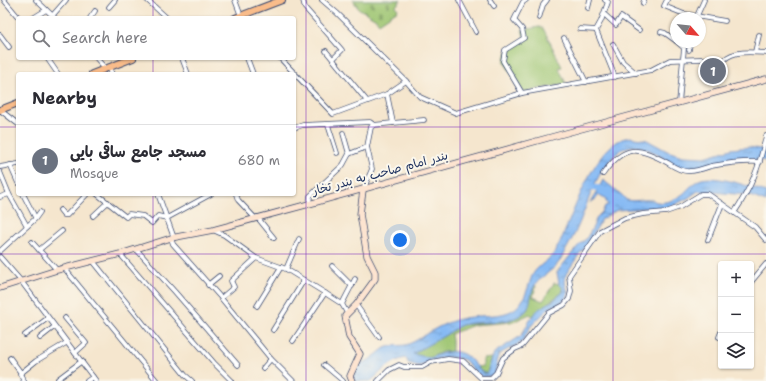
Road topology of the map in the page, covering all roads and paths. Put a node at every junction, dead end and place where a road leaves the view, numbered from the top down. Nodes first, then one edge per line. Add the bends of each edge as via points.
1 (4, 0) edge
2 (36, 0) edge
3 (66, 0) edge
4 (115, 0) edge
5 (147, 0) edge
6 (235, 0) edge
7 (282, 0) edge
8 (302, 0) edge
9 (322, 0) edge
10 (459, 0) edge
11 (490, 0) edge
12 (526, 0) edge
13 (547, 0) edge
14 (590, 0) edge
15 (605, 0) edge
16 (667, 0) edge
17 (704, 0) edge
18 (494, 6) dead end
19 (109, 7) dead end
20 (588, 8) dead end
21 (46, 10) junction
22 (95, 11) dead end
23 (679, 12) edge
24 (698, 12) edge
25 (604, 14) junction
26 (17, 16) edge
27 (36, 16) edge
28 (53, 16) edge
29 (55, 16) edge
30 (91, 16) edge
31 (165, 16) edge
32 (238, 16) edge
33 (241, 16) edge
34 (539, 18) dead end
35 (706, 18) edge
36 (725, 21) dead end
37 (580, 29) dead end
38 (596, 30) junction
39 (639, 30) dead end
40 (476, 32) dead end
41 (661, 32) dead end
42 (759, 35) dead end
43 (0, 36) edge
44 (670, 37) edge
45 (564, 38) dead end
46 (613, 44) dead end
47 (9, 47) dead end
48 (684, 48) edge
49 (326, 51) dead end
50 (755, 52) junction
51 (766, 53) edge
52 (333, 59) junction
53 (682, 59) junction
54 (48, 60) edge
55 (98, 60) edge
56 (128, 60) edge
57 (183, 60) edge
58 (248, 60) edge
59 (282, 60) edge
60 (108, 68) junction
61 (57, 72) edge
62 (97, 72) edge
63 (111, 72) edge
64 (187, 72) edge
65 (252, 72) edge
66 (293, 72) edge
67 (636, 73) junction
68 (296, 75) edge
69 (615, 76) junction
70 (766, 79) edge
71 (406, 81) junction
72 (586, 82) junction
73 (522, 93) junction
74 (387, 94) junction
75 (367, 101) junction
76 (679, 103) junction
77 (16, 104) edge
78 (0, 110) edge
79 (424, 120) dead end
80 (16, 122) edge
81 (393, 123) junction
82 (328, 125) junction
83 (374, 125) junction
84 (296, 127) edge
85 (343, 133) dead end
86 (766, 136) edge
87 (367, 147) junction
88 (337, 153) dead end
89 (349, 154) junction
90 (0, 160) edge
91 (760, 162) junction
92 (16, 164) edge
93 (10, 165) junction
94 (2, 166) edge
95 (0, 172) edge
96 (603, 174) dead end
97 (16, 178) edge
98 (363, 190) junction
99 (9, 194) junction
100 (24, 196) edge
101 (85, 196) edge
102 (100, 196) edge
103 (159, 196) edge
104 (207, 196) edge
105 (237, 196) edge
106 (0, 197) edge
107 (108, 202) junction
108 (309, 204) junction
109 (722, 204) junction
110 (60, 210) dead end
111 (40, 212) dead end
112 (734, 213) junction
113 (93, 216) dead end
114 (35, 217) junction
115 (167, 218) junction
116 (256, 218) junction
117 (27, 226) junction
118 (213, 230) junction
119 (62, 231) dead end
120 (173, 238) junction
121 (274, 238) dead end
122 (299, 239) dead end
123 (708, 240) dead end
124 (766, 240) edge
125 (32, 242) dead end
126 (136, 249) junction
127 (39, 250) junction
128 (0, 251) edge
129 (120, 254) junction
130 (0, 257) edge
131 (256, 258) junction
132 (94, 261) junction
133 (766, 264) edge
134 (332, 266) dead end
135 (281, 267) junction
136 (65, 269) junction
137 (57, 270) junction
138 (286, 270) junction
139 (219, 276) dead end
140 (754, 278) edge
141 (355, 279) dead end
142 (304, 280) junction
143 (21, 281) junction
144 (208, 285) junction
145 (352, 286) junction
146 (0, 288) edge
147 (325, 293) junction
148 (221, 298) junction
149 (342, 304) junction
150 (356, 305) junction
151 (257, 306) dead end
152 (346, 313) junction
153 (48, 318) junction
154 (65, 318) dead end
155 (54, 327) junction
156 (273, 330) dead end
157 (26, 335) dead end
158 (379, 337) dead end
159 (40, 338) dead end
160 (293, 341) dead end
161 (66, 343) junction
162 (75, 353) junction
163 (10, 358) dead end
164 (271, 359) junction
165 (82, 361) junction
166 (238, 365) dead end
167 (324, 365) dead end
168 (262, 368) dead end
169 (22, 373) junction
170 (58, 379) dead end
171 (94, 379) edge
172 (351, 379) edge
173 (24, 381) edge
174 (87, 381) edge
175 (157, 381) edge
176 (192, 381) edge
177 (232, 381) edge
178 (293, 381) edge
179 (343, 381) edge
180 (378, 381) edge

1 - 26 street
2 - 21 street
3 - 29 street
4 - 19 street
5 - 31 street
6 - 32 street
7 - 33 main road
8 - 52 street via 305,8 342,50
9 - 71 street
10 - 40 street
11 - 18 street
12 - 73 street via 514,20 522,29 524,38 505,50 503,61
13 - 34 street
14 - 20 street
15 - 25 street via 608,2
16 - 23 street via 664,6
17 - 24 street
21 - 27 street
21 - 28 street
22 - 30 street
25 - 38 street
25 - 39 street via 616,25 621,17
35 - 36 street
37 - 38 street
38 - 69 street
41 - 44 street
42 - 50 street
43 - 47 street
45 - 72 street
46 - 67 street via 623,62
48 - 53 street
49 - 52 street
50 - 51 street
50 - 53 street via 728,56 724,60
52 - 75 street
53 - 67 street via 670,60 651,70
53 - 76 street
54 - 61 street
55 - 60 street
56 - 60 main road
57 - 64 street
58 - 65 street
59 - 66 street
60 - 62 main road
60 - 63 street
67 - 69 street
68 - 75 street via 333,114
69 - 72 street
70 - 76 main road, بندر امام صاحب به بندر تخار
71 - 73 street via 420,97 456,113
71 - 74 street
72 - 73 street
74 - 75 street
74 - 81 street
76 - 98 main road, بندر امام صاحب به بندر تخار
77 - 78 main road
78 - 80 street
79 - 81 street
81 - 83 street
82 - 83 street via 370,122
82 - 84 street
82 - 88 street
83 - 87 street via 371,126
85 - 89 street
86 - 91 street
87 - 89 street
87 - 98 street via 372,169
89 - 108 street via 342,165 310,196
90 - 94 street
91 - 96 street via 742,161 690,172 674,167 652,154 630,150 617,157
91 - 112 street via 751,185
92 - 93 street
93 - 94 street
93 - 97 street
95 - 99 street
98 - 108 main road, بندر امام صاحب به بندر تخار
98 - 150 main road via 360,214 367,256 376,275
99 - 106 street
99 - 117 street
100 - 114 street
101 - 110 street via 67,215
102 - 107 street
103 - 115 street
104 - 115 street
105 - 116 street
107 - 113 street
107 - 115 street via 126,217 129,214 143,216 152,223 158,216
108 - 116 main road, بندر امام صاحب به بندر تخار
109 - 112 street
109 - 123 street
109 - 180 street via 708,194 701,194 680,207 666,212 625,218 600,231 569,276 569,299 564,305 549,313 522,346 503,358 496,373 488,378 481,378 463,361 448,359 431,362 422,368 399,365 389,370
111 - 114 street
112 - 124 street via 755,227
114 - 117 street
115 - 120 street
116 - 118 main road, بندر امام صاحب به بندر تخار
116 - 121 street
117 - 128 street
118 - 120 main road, بندر امام صاحب به بندر تخار
118 - 131 street
119 - 127 street
120 - 126 main road, بندر امام صاحب به بندر تخار
120 - 144 street via 173,244
122 - 138 street
125 - 127 street
126 - 129 main road, بندر امام صاحب به بندر تخار
126 - 166 street
127 - 137 street
129 - 132 main road, بندر امام صاحب به بندر تخار
129 - 177 street
130 - 143 street
131 - 135 street
131 - 148 street via 231,281 234,287
132 - 136 main road, بندر امام صاحب به بندر تخار
132 - 176 street
133 - 140 street
134 - 145 street
135 - 138 street
135 - 151 street
136 - 137 main road, بندر امام صاحب به بندر تخار
136 - 175 street
137 - 143 main road, بندر امام صاحب به بندر تخار
138 - 142 street
139 - 144 street
141 - 145 street
142 - 147 street
142 - 156 street
143 - 146 main road, بندر امام صاحب به بندر تخار
143 - 153 street
144 - 148 street
145 - 149 street
147 - 149 street
147 - 160 street
148 - 164 street
149 - 152 street
150 - 152 main road
150 - 158 street
152 - 172 main road via 349,337 360,354
153 - 155 street
153 - 157 street
154 - 162 street via 86,343
155 - 159 street
155 - 161 street
161 - 162 street
161 - 169 street via 36,361
162 - 165 street
163 - 169 street
164 - 168 street
164 - 178 street
165 - 170 street
165 - 171 street
167 - 179 street
169 - 173 street via 20,374
171 - 174 street
172 - 179 street

